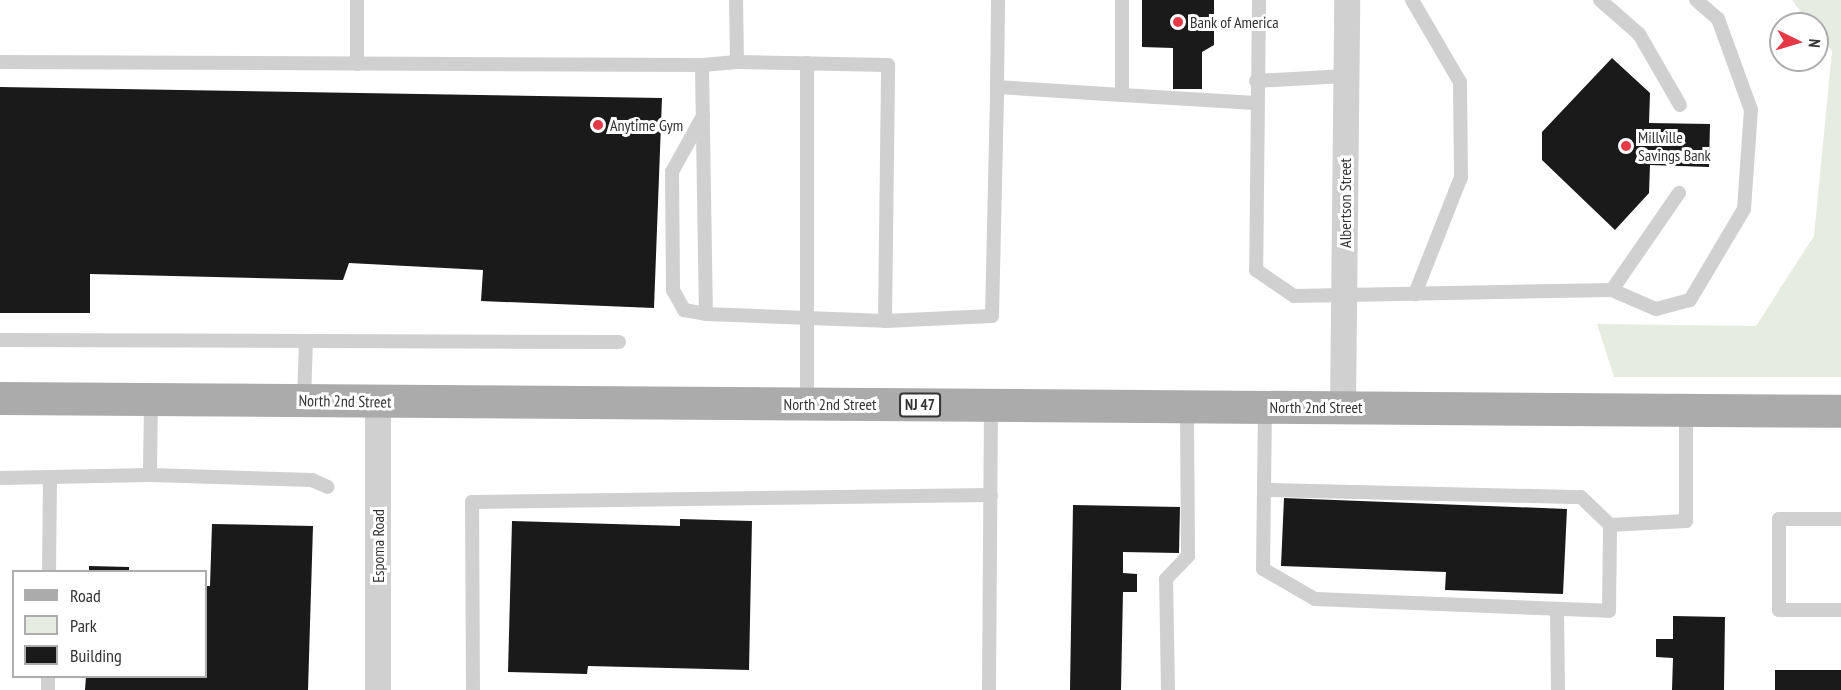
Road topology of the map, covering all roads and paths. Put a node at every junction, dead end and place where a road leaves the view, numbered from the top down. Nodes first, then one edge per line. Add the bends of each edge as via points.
1 (357, 0) edge
2 (736, 0) edge
3 (998, 0) edge
4 (1122, 0) edge
5 (1259, 0) edge
6 (1347, 0) edge
7 (1412, 0) edge
8 (1600, 0) edge
9 (1696, 0) edge
10 (0, 62) edge
11 (737, 62) junction
12 (807, 63) junction
13 (357, 64) junction
14 (702, 65) junction
15 (1346, 76) junction
16 (1256, 81) junction
17 (997, 87) junction
18 (1122, 95) junction
19 (1256, 103) junction
20 (1680, 105) dead end
21 (703, 116) junction
22 (1679, 193) dead end
23 (1612, 291) junction
24 (1415, 294) junction
25 (1344, 295) junction
26 (706, 314) junction
27 (808, 318) junction
28 (885, 321) junction
29 (0, 340) edge
30 (306, 341) junction
31 (619, 342) dead end
32 (0, 398) edge
33 (150, 400) junction
34 (304, 400) junction
35 (378, 402) junction
36 (807, 404) junction
37 (991, 405) junction
38 (1187, 406) junction
39 (1265, 407) junction
40 (1343, 407) junction
41 (1686, 410) junction
42 (1841, 411) edge
43 (150, 475) junction
44 (50, 477) junction
45 (0, 478) edge
46 (328, 487) dead end
47 (1266, 490) junction
48 (991, 495) junction
49 (1841, 519) edge
50 (1610, 525) junction
51 (49, 570) edge
52 (1557, 609) junction
53 (1841, 610) edge
54 (378, 690) edge
55 (473, 690) edge
56 (989, 690) edge
57 (1168, 690) edge
58 (1558, 690) edge

1 - 13 lane
2 - 11 lane
3 - 17 lane
4 - 18 lane
5 - 16 lane
6 - 15 street, Albertson Street
7 - 24 lane via 1460,82 1461,177
8 - 20 lane via 1638,34
9 - 23 lane via 1718,19 1751,110 1744,209 1690,300 1656,309
10 - 13 lane
11 - 12 lane
11 - 14 lane
12 - 27 lane
12 - 28 lane via 888,65
13 - 14 lane
14 - 21 lane
15 - 16 lane
15 - 25 street, Albertson Street
16 - 19 lane
17 - 18 lane
17 - 28 lane via 992,316
18 - 19 lane
19 - 25 lane via 1256,270 1294,296
21 - 26 lane
21 - 26 lane via 672,172 673,290 684,310
22 - 23 lane
23 - 24 lane
24 - 25 lane
25 - 40 street, Albertson Street
26 - 27 lane
27 - 28 lane
27 - 36 lane
29 - 30 lane
30 - 31 lane
30 - 34 lane
32 - 33 main road, North 2nd Street / NJ 47
33 - 34 main road, North 2nd Street / NJ 47
33 - 43 lane
34 - 35 main road, North 2nd Street / NJ 47
35 - 36 main road, North 2nd Street / NJ 47
35 - 54 street, Espoma Road
36 - 37 main road, North 2nd Street / NJ 47
37 - 38 main road, North 2nd Street / NJ 47
37 - 48 lane
38 - 39 main road, North 2nd Street / NJ 47
38 - 57 lane via 1188,556 1166,579
39 - 40 main road, North 2nd Street / NJ 47
39 - 47 lane
40 - 41 main road, North 2nd Street / NJ 47
41 - 42 main road, North 2nd Street / NJ 47
41 - 50 lane via 1686,521
43 - 44 lane
43 - 46 lane via 312,480
44 - 45 lane
44 - 51 lane
47 - 50 lane via 1581,497
47 - 52 lane via 1263,569 1315,599
48 - 55 lane via 472,502
48 - 56 lane
49 - 53 lane via 1779,519 1779,609
50 - 52 lane via 1609,611
52 - 58 lane

